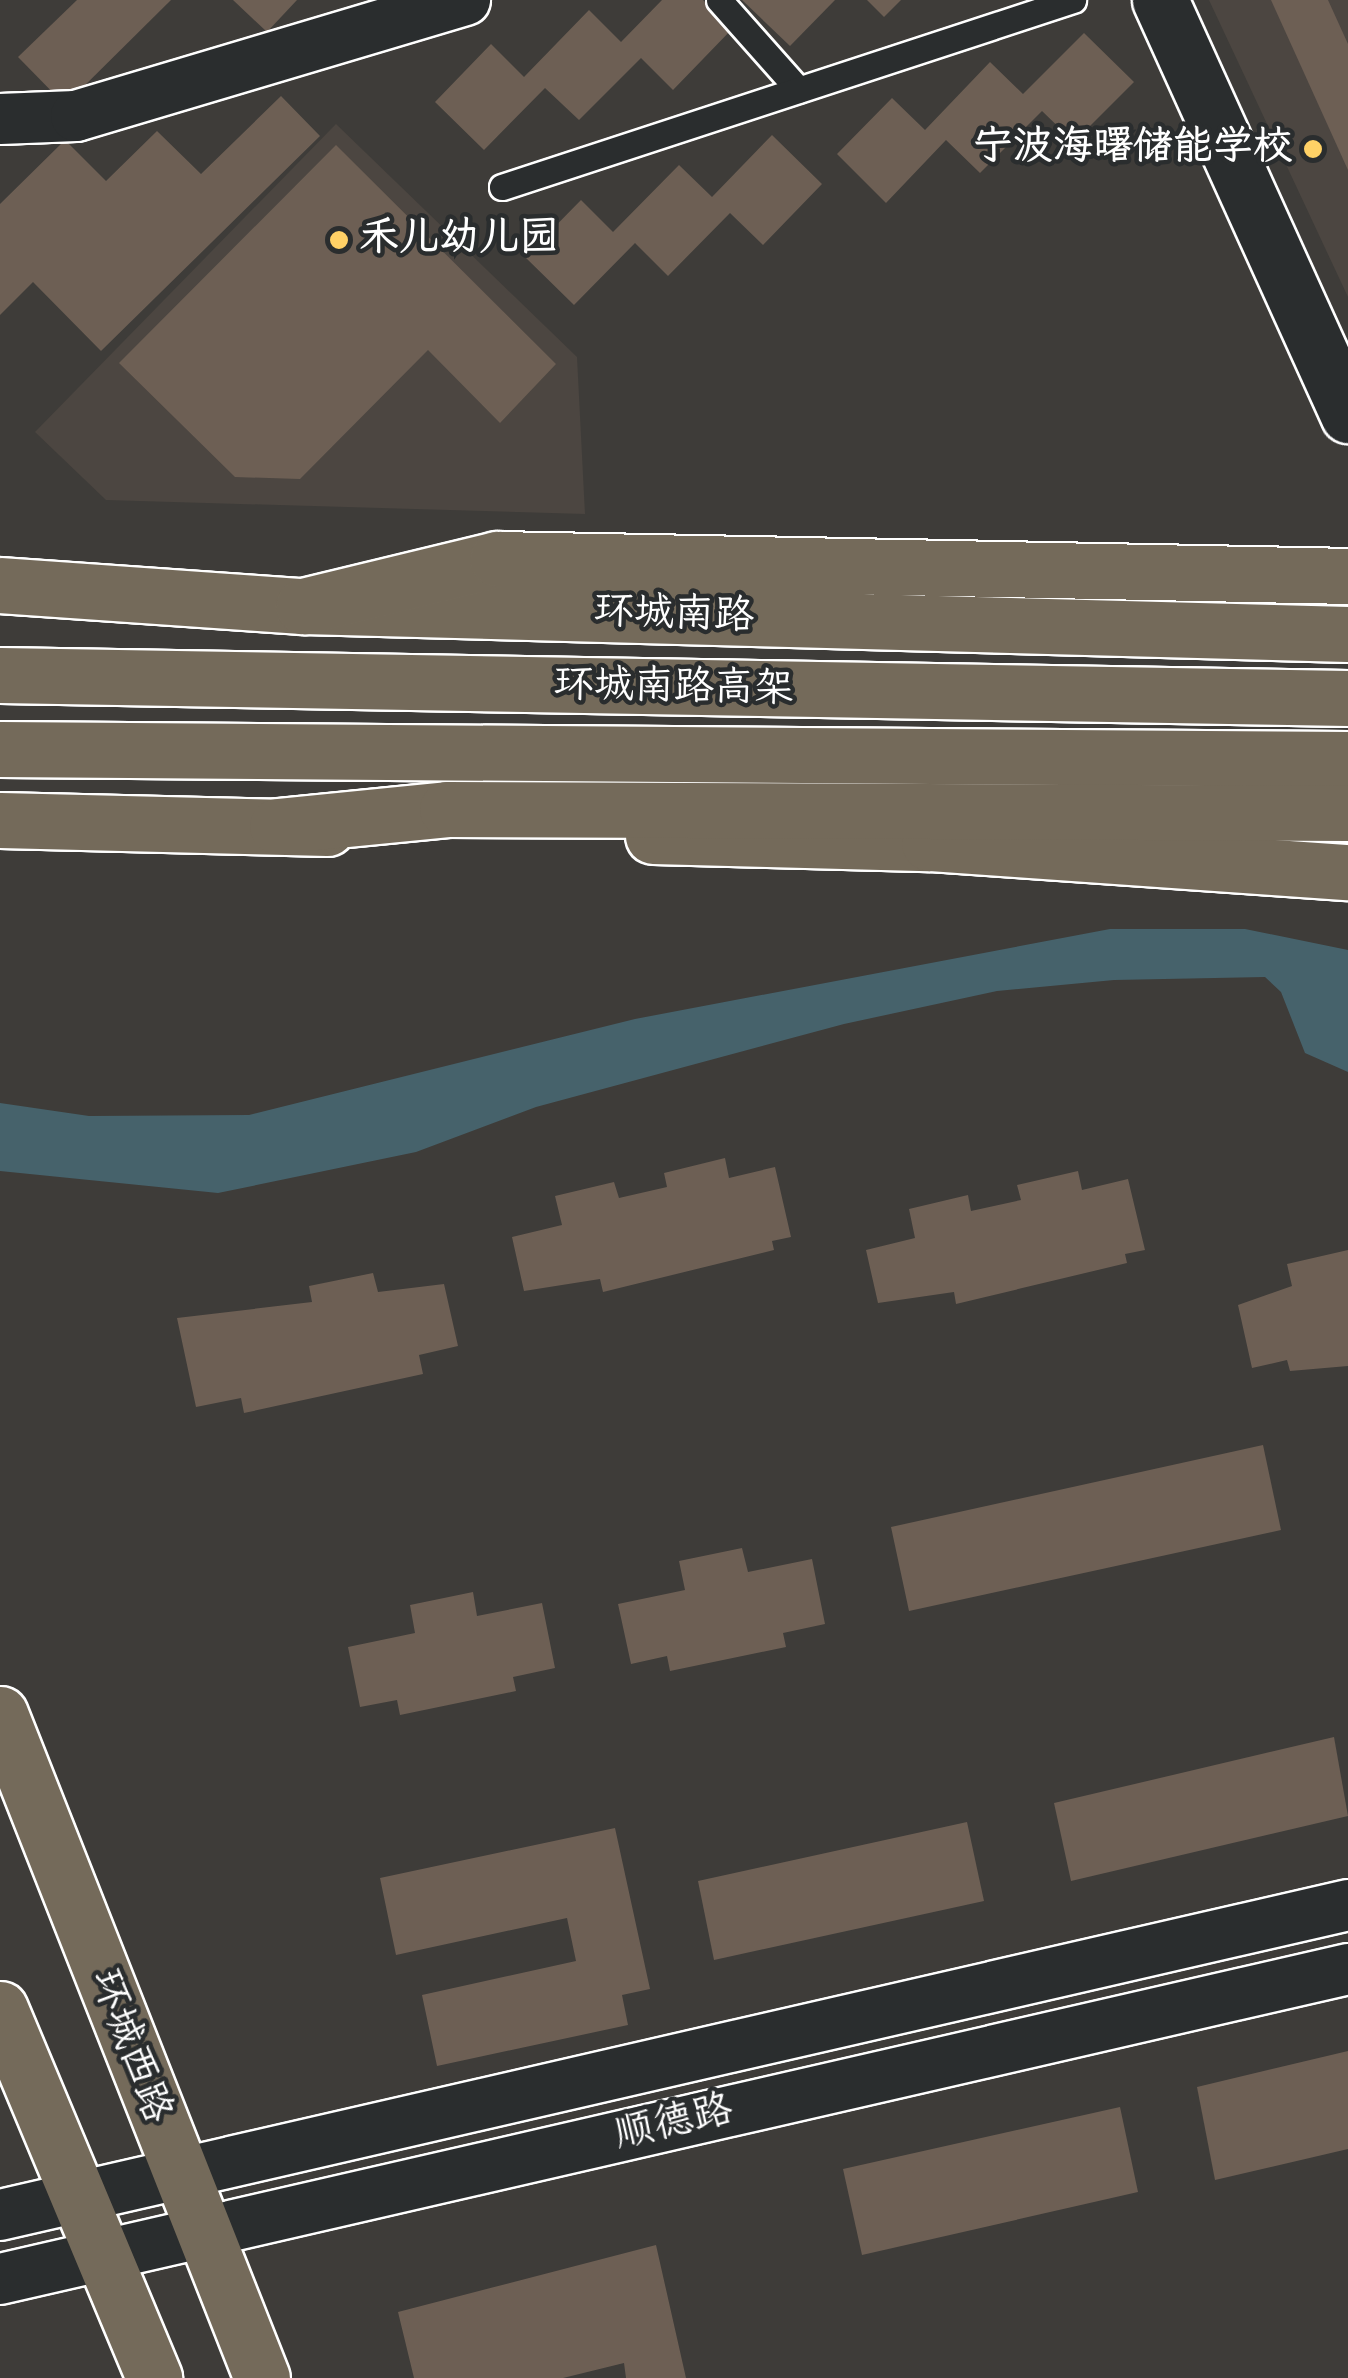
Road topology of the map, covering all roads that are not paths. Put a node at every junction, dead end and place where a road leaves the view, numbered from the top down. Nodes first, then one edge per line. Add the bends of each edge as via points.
1 (465, 0) edge
2 (719, 0) edge
3 (1073, 0) edge
4 (1160, 0) edge
5 (799, 90) junction
6 (0, 119) edge
7 (502, 187) dead end
8 (1348, 414) edge
9 (1348, 576) edge
10 (0, 585) edge
11 (303, 606) junction
12 (1348, 634) edge
13 (0, 676) edge
14 (1348, 698) edge
15 (0, 749) edge
16 (1348, 759) edge
17 (1348, 813) edge
18 (0, 820) edge
19 (277, 826) junction
20 (1348, 872) edge
21 (0, 1714) edge
22 (1348, 1905) edge
23 (1348, 1969) edge
24 (0, 2008) edge
25 (180, 2175) junction
26 (77, 2198) junction
27 (0, 2214) edge
28 (204, 2232) junction
29 (100, 2258) junction
30 (0, 2279) edge
31 (154, 2378) edge
32 (262, 2378) edge

1 - 6 street via 76,116
2 - 5 lane
3 - 5 lane
4 - 8 street
5 - 7 lane
9 - 11 main road via 497,559
10 - 11 main road, 环城南路
11 - 12 main road, 环城南路
13 - 14 main road, 环城南路高架
15 - 16 main road, 环城南路高架
17 - 19 main road via 447,809
18 - 19 main road
19 - 20 main road via 929,843
21 - 25 main road, 环城西路
22 - 25 street, 顺德路
23 - 28 street, 顺德路
24 - 26 main road
25 - 26 street, 顺德路
25 - 28 main road, 环城西路
26 - 27 street, 顺德路
26 - 29 main road
28 - 29 street, 顺德路
28 - 32 main road, 环城西路
29 - 30 street, 顺德路
29 - 31 main road

